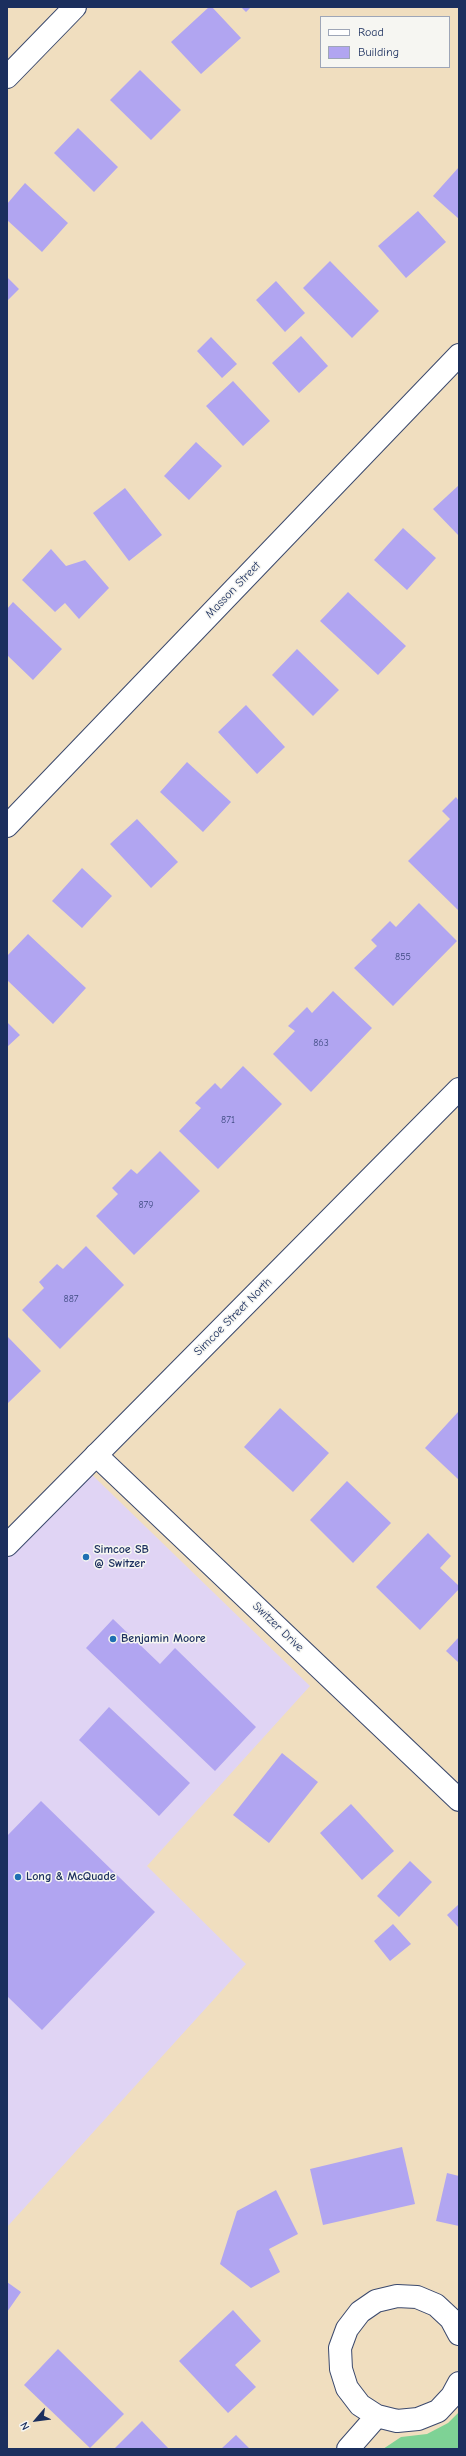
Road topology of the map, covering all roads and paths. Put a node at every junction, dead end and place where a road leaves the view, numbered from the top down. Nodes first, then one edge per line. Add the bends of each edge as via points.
1 (75, 7) edge
2 (7, 77) edge
3 (459, 355) edge
4 (7, 826) edge
5 (459, 1089) edge
6 (96, 1455) junction
7 (7, 1545) edge
8 (459, 1800) edge
9 (459, 2334) edge
10 (459, 2383) edge
11 (377, 2416) junction
12 (348, 2449) edge

1 - 2 street
3 - 4 street, Masson Street
5 - 6 street, Simcoe Street North
6 - 7 street, Simcoe Street North
6 - 8 street, Switzer Drive
9 - 11 street via 451,2319 436,2305 417,2297 396,2296 383,2299 360,2312 347,2329 340,2348 341,2369 347,2388 360,2405
10 - 11 street via 452,2396 438,2411 418,2419 397,2421
11 - 12 street

